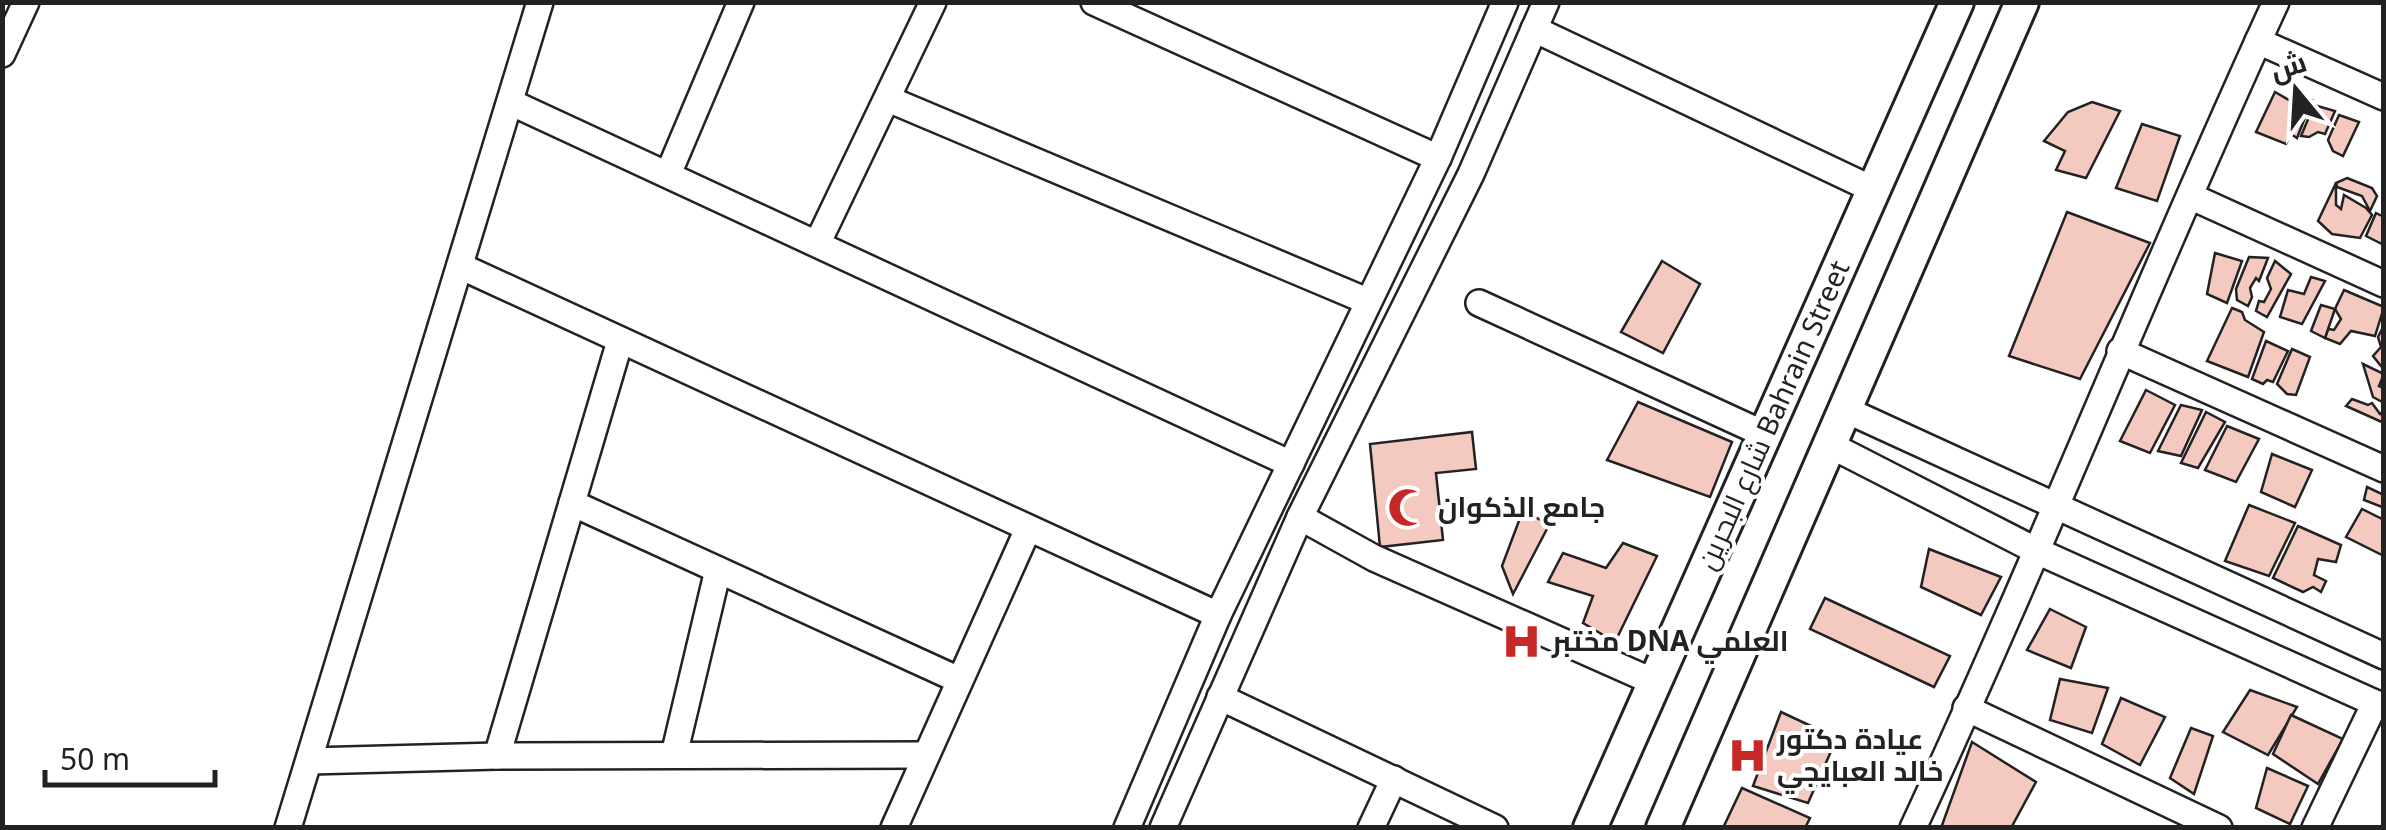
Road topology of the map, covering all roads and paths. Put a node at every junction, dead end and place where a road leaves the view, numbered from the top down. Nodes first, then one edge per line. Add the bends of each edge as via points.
1 (26, 2) edge
2 (540, 2) edge
3 (933, 2) edge
4 (1094, 2) edge
5 (1505, 2) edge
6 (1546, 2) edge
7 (2022, 2) edge
8 (2276, 2) edge
9 (1949, 5) edge
10 (737, 6) edge
11 (1534, 29) junction
12 (2258, 42) junction
13 (2, 54) edge
14 (2384, 97) edge
15 (888, 99) junction
16 (510, 102) junction
17 (1438, 158) junction
18 (669, 172) junction
19 (1872, 190) junction
20 (2190, 196) junction
21 (818, 242) junction
22 (460, 266) junction
23 (2384, 284) edge
24 (1367, 300) junction
25 (1479, 303) dead end
26 (620, 341) junction
27 (2120, 351) junction
28 (1328, 385) junction
29 (1358, 399) junction
30 (1844, 409) junction
31 (1764, 434) junction
32 (1828, 444) junction
33 (1291, 464) junction
34 (2384, 468) edge
35 (572, 504) junction
36 (2057, 508) junction
37 (1300, 517) junction
38 (1028, 530) junction
39 (2037, 551) junction
40 (718, 570) junction
41 (1218, 615) junction
42 (2384, 656) edge
43 (959, 680) junction
44 (1654, 682) junction
45 (1220, 696) junction
46 (2379, 705) edge
47 (1966, 708) junction
48 (924, 755) junction
49 (497, 756) junction
50 (674, 756) junction
51 (310, 761) junction
52 (1394, 779) junction
53 (288, 828) edge
54 (894, 828) edge
55 (1127, 828) edge
56 (1163, 828) edge
57 (1371, 828) edge
58 (1495, 828) edge
59 (1590, 828) edge
60 (1663, 828) edge
61 (1912, 828) edge
62 (2219, 828) edge
63 (2314, 828) edge

1 - 13 street
2 - 16 street
3 - 15 street
4 - 17 street
5 - 17 street
6 - 11 street
7 - 30 main road
8 - 12 street
9 - 19 main road, شارع البحرين Bahrain Street
10 - 18 street
11 - 19 street
11 - 29 street via 1472,174
12 - 14 street
12 - 20 street
15 - 21 street
15 - 24 street
16 - 18 street
16 - 22 street
17 - 24 street
18 - 21 street
19 - 31 main road, شارع البحرين Bahrain Street
20 - 23 street
20 - 27 street
21 - 33 street
22 - 26 street
22 - 51 street
24 - 28 street
25 - 31 street
26 - 35 street
26 - 38 street
27 - 34 street
27 - 36 street
28 - 29 street
28 - 33 street
29 - 37 street
30 - 32 main road
30 - 36 street
31 - 44 main road, شارع البحرين Bahrain Street
32 - 39 street
32 - 60 main road
33 - 41 street
35 - 40 street
35 - 49 street
36 - 39 street
36 - 42 street
37 - 44 street via 1374,558
37 - 45 street
38 - 41 street
38 - 43 street
39 - 46 street
39 - 47 street
40 - 43 street
40 - 50 street
41 - 55 street
43 - 48 street
44 - 59 main road, شارع البحرين Bahrain Street
45 - 52 street
45 - 56 street
46 - 63 street
47 - 61 street
47 - 62 street
48 - 50 street
48 - 54 street
49 - 50 street
49 - 51 street
51 - 53 street
52 - 57 street
52 - 58 street

